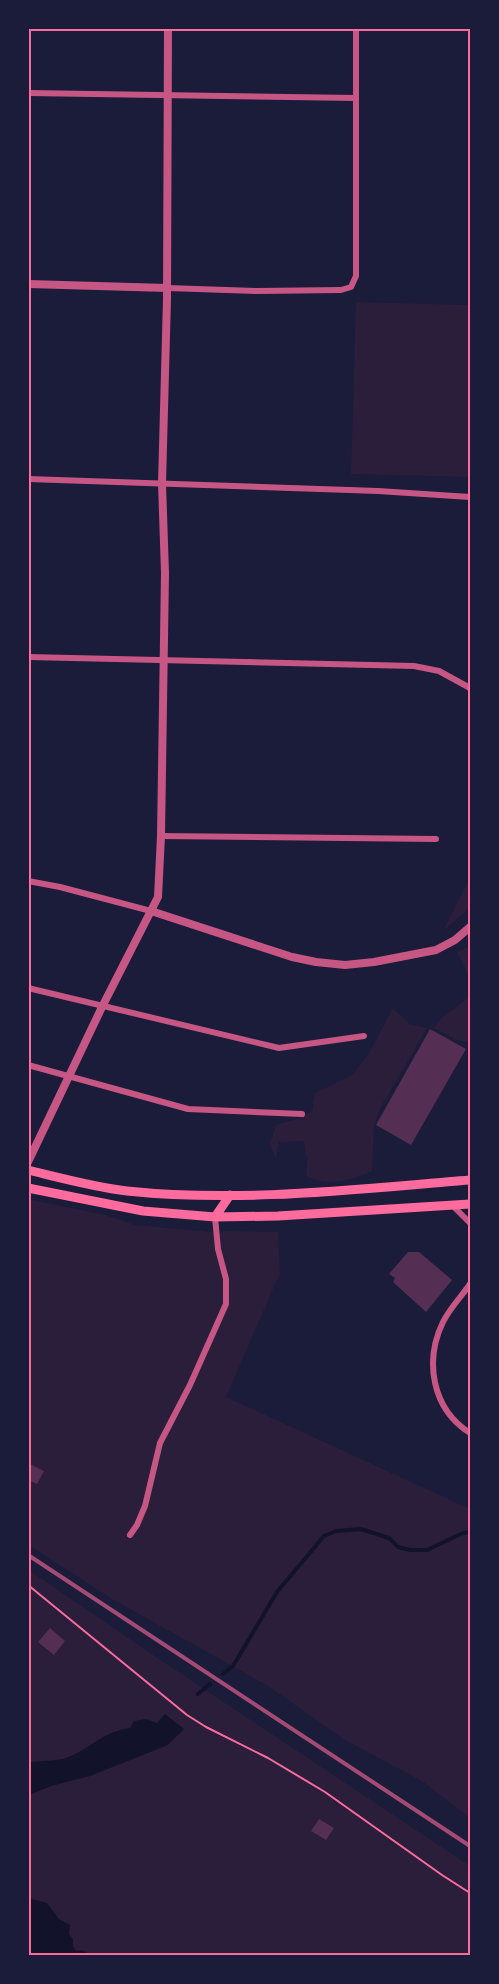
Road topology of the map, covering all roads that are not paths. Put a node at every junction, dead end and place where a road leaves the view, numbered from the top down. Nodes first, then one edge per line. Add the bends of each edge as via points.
1 (168, 28) edge
2 (356, 28) edge
3 (28, 93) edge
4 (167, 96) junction
5 (356, 98) junction
6 (28, 284) edge
7 (167, 288) junction
8 (28, 479) edge
9 (162, 483) junction
10 (471, 497) edge
11 (28, 657) edge
12 (164, 660) junction
13 (471, 688) edge
14 (161, 836) junction
15 (436, 839) dead end
16 (28, 881) edge
17 (151, 912) junction
18 (471, 927) edge
19 (28, 988) edge
20 (102, 1007) junction
21 (364, 1036) dead end
22 (28, 1065) edge
23 (69, 1076) junction
24 (302, 1114) dead end
25 (28, 1162) edge
26 (28, 1170) edge
27 (471, 1180) edge
28 (28, 1188) edge
29 (230, 1195) junction
30 (471, 1204) edge
31 (453, 1206) junction
32 (214, 1217) junction
33 (471, 1223) edge
34 (471, 1284) edge
35 (471, 1433) edge
36 (130, 1535) dead end

1 - 4 street
2 - 5 street
3 - 4 street
4 - 5 street
4 - 7 street
5 - 7 street via 356,276 351,287 257,291
6 - 7 street
7 - 9 street
8 - 9 street
9 - 10 street
9 - 12 street
11 - 12 street
12 - 13 street via 414,666 439,671
12 - 14 street
14 - 15 street
14 - 17 street via 158,897
16 - 17 street
17 - 18 street via 292,957 345,965 436,950
17 - 20 street
19 - 20 street
20 - 21 street via 279,1048
20 - 23 street
22 - 23 street
23 - 24 street via 188,1109
23 - 25 street
26 - 29 main road via 127,1191
27 - 29 main road
28 - 32 main road via 143,1211
29 - 32 main road
30 - 31 main road
31 - 32 main road
31 - 33 street
32 - 36 street via 226,1279 226,1304 160,1443 145,1506
34 - 35 street via 443,1321 432,1355 440,1398 451,1417

